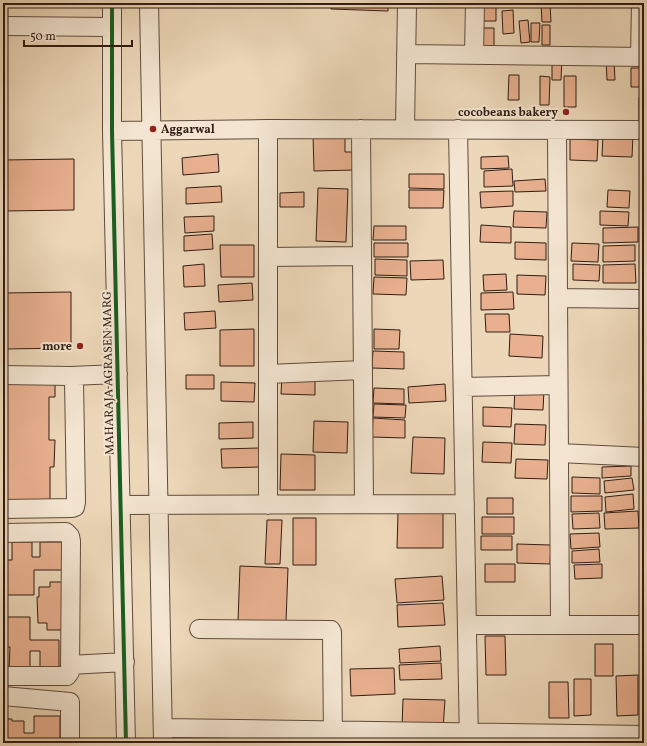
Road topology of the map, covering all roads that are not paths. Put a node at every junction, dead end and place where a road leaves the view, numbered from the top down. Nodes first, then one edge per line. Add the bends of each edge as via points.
1 (112, 3) edge
2 (149, 3) edge
3 (407, 3) edge
4 (475, 3) edge
5 (641, 3) edge
6 (3, 26) edge
7 (112, 27) junction
8 (406, 54) junction
9 (474, 55) junction
10 (642, 57) edge
11 (268, 129) junction
12 (360, 129) junction
13 (405, 129) junction
14 (458, 129) junction
15 (152, 130) junction
16 (557, 130) junction
17 (644, 130) edge
18 (112, 131) junction
19 (362, 256) junction
20 (268, 257) junction
21 (558, 298) junction
22 (644, 299) edge
23 (363, 370) junction
24 (118, 374) junction
25 (268, 374) junction
26 (3, 375) edge
27 (71, 376) junction
28 (558, 385) junction
29 (463, 387) junction
30 (559, 453) junction
31 (644, 457) edge
32 (364, 504) junction
33 (465, 504) junction
34 (122, 505) junction
35 (158, 505) junction
36 (268, 505) junction
37 (3, 509) edge
38 (3, 533) edge
39 (467, 625) junction
40 (560, 625) junction
41 (644, 625) edge
42 (199, 629) dead end
43 (125, 662) junction
44 (70, 666) junction
45 (3, 676) edge
46 (3, 696) edge
47 (644, 735) edge
48 (163, 736) edge
49 (333, 737) edge
50 (469, 738) edge
51 (70, 743) edge
52 (126, 743) edge

1 - 7 street, MAHARAJA AGRASEN MARG
2 - 15 street
3 - 8 street
4 - 9 street
5 - 10 street
6 - 7 street
7 - 18 street, MAHARAJA AGRASEN MARG
8 - 9 street
8 - 13 street
9 - 10 street
11 - 12 street
11 - 15 street
11 - 20 street
12 - 13 street
12 - 19 street
13 - 14 street
14 - 16 street
14 - 29 street
15 - 18 street
15 - 35 street
16 - 17 street
16 - 21 street
18 - 24 street, MAHARAJA AGRASEN MARG
19 - 20 street
19 - 23 street
20 - 25 street
21 - 22 street
21 - 28 street
23 - 25 street
23 - 32 street
24 - 27 street
24 - 34 street, MAHARAJA AGRASEN MARG
25 - 36 street
26 - 27 street
27 - 37 street via 74,380 68,443 75,507
28 - 29 street
28 - 30 street
29 - 33 street
30 - 31 street
30 - 40 street
32 - 33 street
32 - 36 street
33 - 39 street
34 - 35 street
34 - 43 street, MAHARAJA AGRASEN MARG
35 - 36 street
35 - 48 street
38 - 44 street via 66,532 70,536
39 - 40 street
39 - 50 street
40 - 41 street
42 - 49 street via 331,630
43 - 44 street
43 - 52 street, MAHARAJA AGRASEN MARG
44 - 45 street via 67,676
46 - 51 street via 70,702
47 - 50 street
48 - 49 street
49 - 50 street

